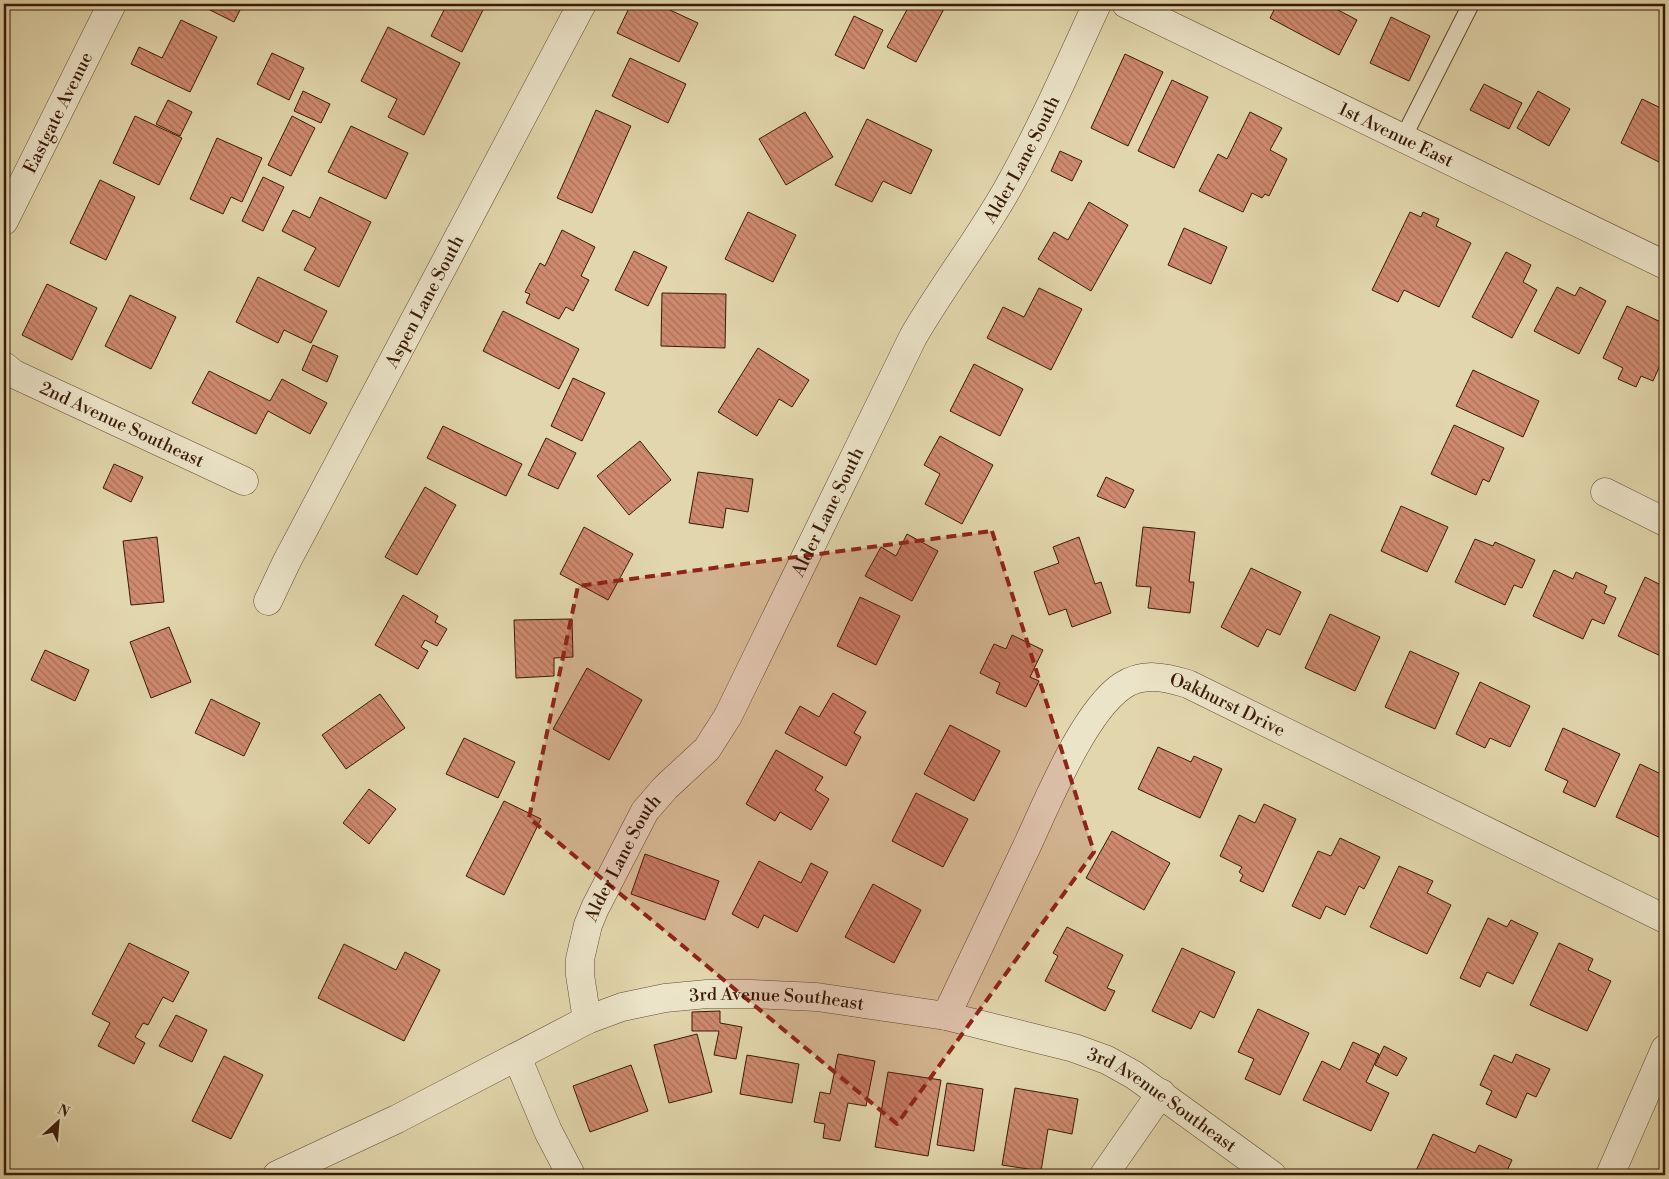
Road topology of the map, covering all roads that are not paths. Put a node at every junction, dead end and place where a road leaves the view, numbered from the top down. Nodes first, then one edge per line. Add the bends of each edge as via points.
1 (112, 4) edge
2 (582, 4) edge
3 (1097, 4) edge
4 (1126, 4) edge
5 (1471, 4) edge
6 (1403, 138) junction
7 (4, 221) edge
8 (1664, 262) edge
9 (4, 366) edge
10 (244, 481) dead end
11 (1605, 492) dead end
12 (1665, 522) edge
13 (268, 601) dead end
14 (1665, 920) edge
15 (946, 1016) junction
16 (587, 1020) junction
17 (1665, 1049) edge
18 (517, 1058) junction
19 (1160, 1093) junction
20 (1611, 1173) edge
21 (277, 1175) edge
22 (571, 1175) edge
23 (1104, 1175) edge
24 (1272, 1175) edge

1 - 7 street, Eastgate Avenue
2 - 13 street, Aspen Lane South
3 - 16 street, Alder Lane South via 1009,186 913,337 728,716 706,749 655,798 636,827 595,908 580,959
4 - 6 street, 1st Avenue East
5 - 6 lane
6 - 8 street, 1st Avenue East
9 - 10 street, 2nd Avenue Southeast via 14,374
11 - 12 street
14 - 15 street, Oakhurst Drive via 1188,684 1164,677 1141,677 1112,695 1080,739
15 - 16 street, 3rd Avenue Southeast via 817,998 707,994 622,1007
15 - 19 street, 3rd Avenue Southeast via 1074,1048 1107,1060
16 - 18 street, 3rd Avenue Southeast
17 - 20 street
18 - 21 street, 3rd Avenue Southeast
18 - 22 street
19 - 23 street
19 - 24 street, 3rd Avenue Southeast

